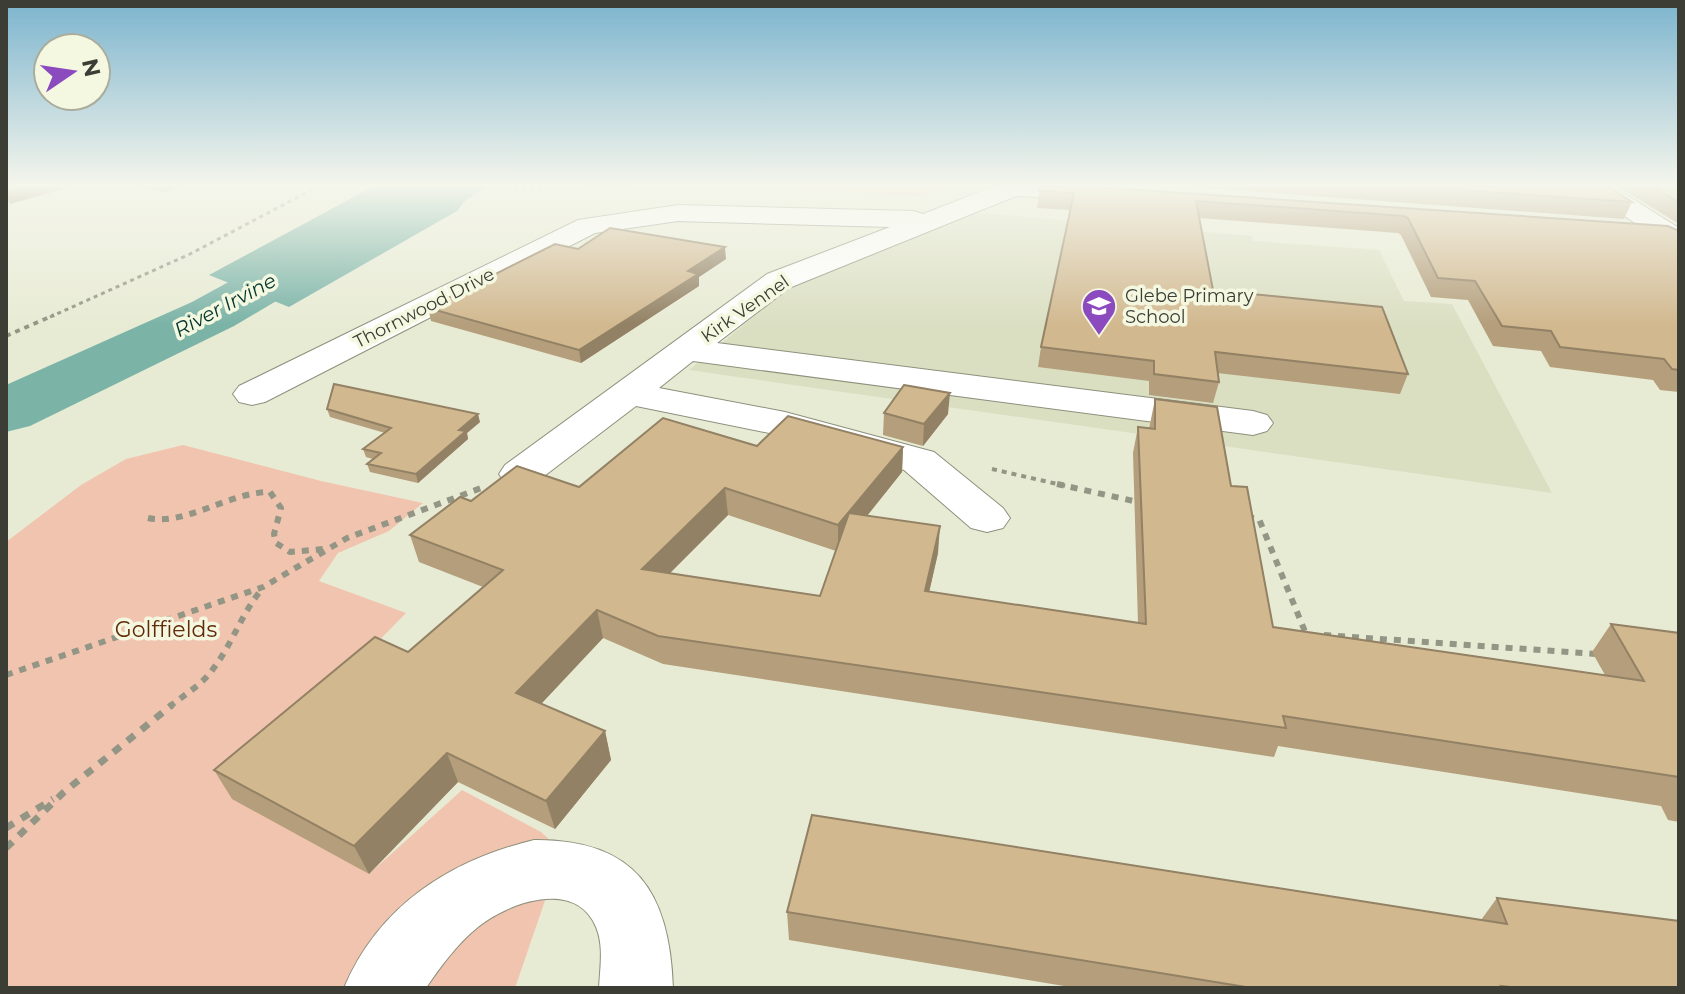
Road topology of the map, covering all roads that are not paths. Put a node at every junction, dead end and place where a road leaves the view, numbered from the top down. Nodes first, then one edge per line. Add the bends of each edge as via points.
1 (575, 232) edge
2 (898, 232) edge
3 (1635, 232) edge
4 (1675, 236) edge
5 (686, 350) junction
6 (629, 393) junction
7 (252, 394) dead end
8 (1253, 423) dead end
9 (520, 474) edge
10 (987, 518) dead end
11 (381, 988) edge
12 (636, 988) edge

1 - 7 street, Thornwood Drive
2 - 5 street, Kirk Vennel via 778,281
3 - 4 street
5 - 6 street, Kirk Vennel
5 - 8 street
6 - 9 street, Kirk Vennel
6 - 10 street via 785,424 919,461
11 - 12 street via 455,904 492,883 541,869 587,874 610,890 636,935

